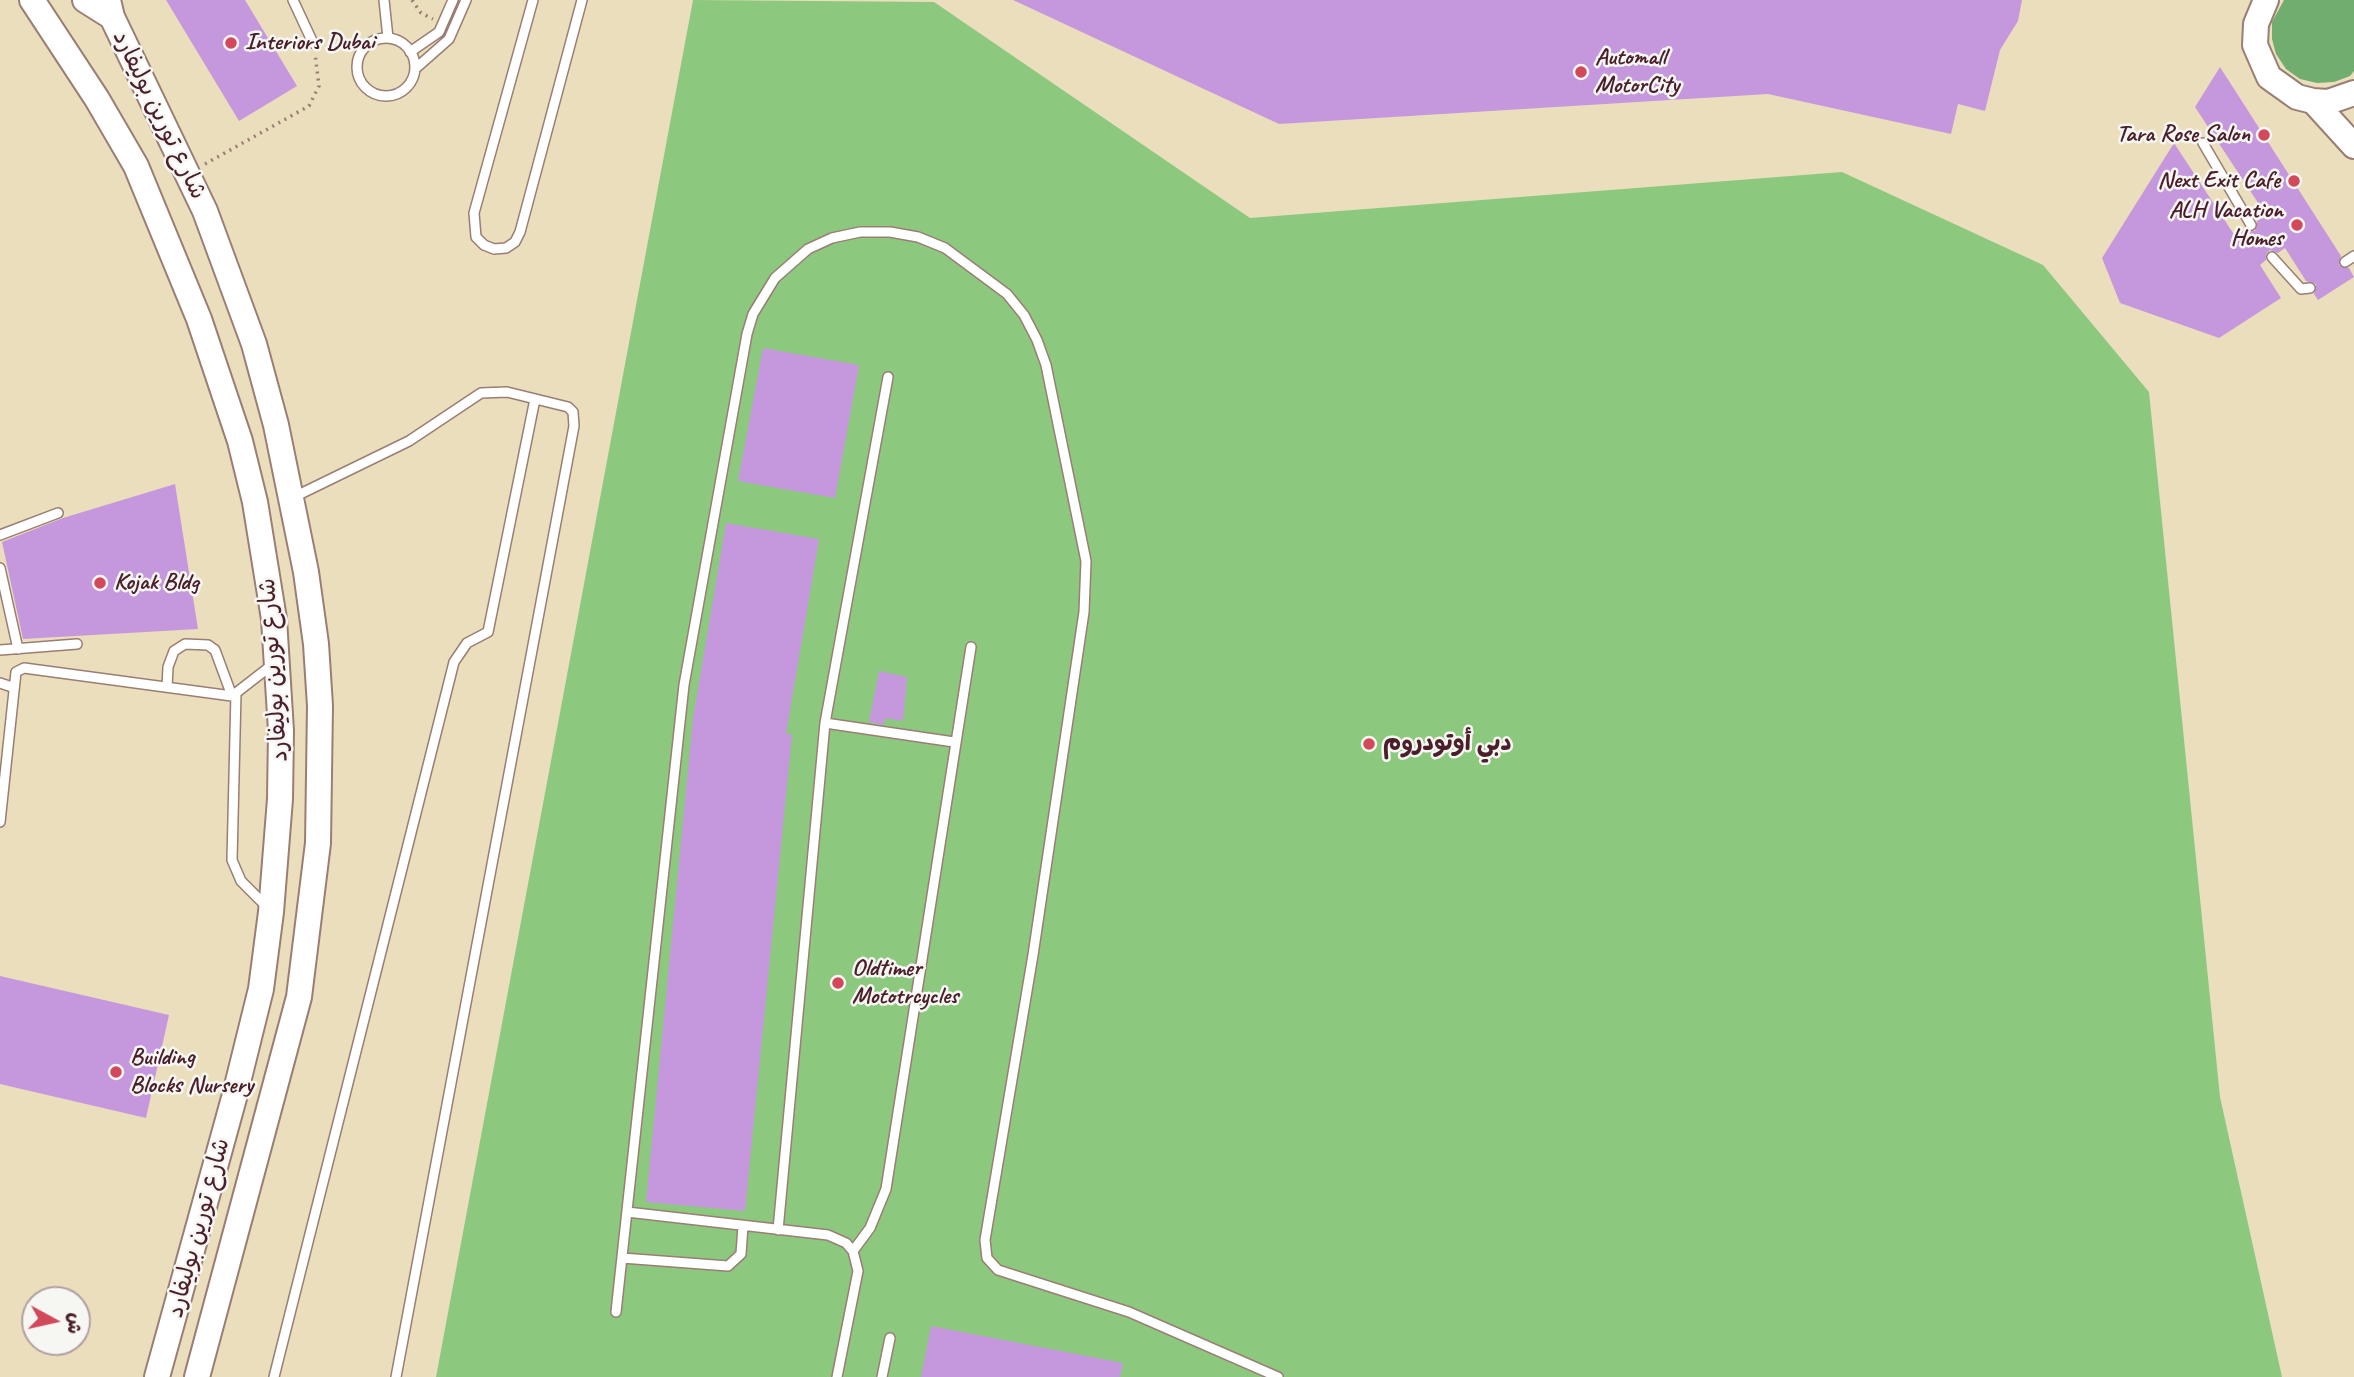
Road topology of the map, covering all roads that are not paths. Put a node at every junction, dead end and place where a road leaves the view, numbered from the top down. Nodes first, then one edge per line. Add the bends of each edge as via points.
1 (20, 0) edge
2 (85, 0) edge
3 (293, 0) edge
4 (384, 0) edge
5 (453, 0) edge
6 (466, 0) edge
7 (533, 0) edge
8 (582, 0) edge
9 (2262, 2) edge
10 (110, 8) edge
11 (39, 10) edge
12 (388, 38) junction
13 (313, 43) road end
14 (410, 52) junction
15 (415, 69) junction
16 (2354, 93) edge
17 (2313, 102) junction
18 (2203, 143) dead end
19 (2354, 146) edge
20 (2251, 225) dead end
21 (2354, 256) edge
22 (2272, 257) dead end
23 (2345, 262) dead end
24 (2310, 288) dead end
25 (888, 377) dead end
26 (535, 399) junction
27 (292, 498) junction
28 (58, 513) dead end
29 (0, 536) edge
30 (0, 568) edge
31 (77, 643) dead end
32 (971, 647) dead end
33 (18, 649) junction
34 (0, 650) edge
35 (276, 662) junction
36 (0, 683) edge
37 (12, 687) junction
38 (167, 687) junction
39 (234, 694) junction
40 (825, 723) junction
41 (954, 742) junction
42 (0, 822) edge
43 (271, 912) junction
44 (234, 1098) junction
45 (262, 1139) junction
46 (627, 1212) junction
47 (743, 1226) junction
48 (778, 1230) junction
49 (853, 1251) junction
50 (622, 1258) junction
51 (616, 1312) dead end
52 (890, 1338) dead end
53 (157, 1377) edge
54 (197, 1377) edge
55 (274, 1377) edge
56 (396, 1377) edge
57 (837, 1377) edge
58 (882, 1377) edge
59 (1278, 1377) edge

1 - 11 main road
2 - 10 main road
3 - 13 lane
4 - 12 lane
5 - 14 lane via 444,25
6 - 15 lane via 449,39
7 - 8 lane via 474,214 476,237 494,249 516,242 520,232
9 - 17 main road via 2255,45 2260,62 2282,89
10 - 27 main road, شارع تورين بوليفارد via 229,269 254,344
11 - 35 main road, شارع تورين بوليفارد via 136,166 207,341 255,502
12 - 14 lane
12 - 15 lane via 365,46 356,69 360,81 379,96 391,96 411,81
14 - 15 lane
16 - 17 main road
17 - 19 main road
18 - 20 lane
21 - 23 lane
22 - 24 lane via 2301,289
25 - 40 lane
26 - 27 lane via 507,391 481,393 409,441
26 - 55 lane via 488,632 467,643 454,662
26 - 56 lane via 568,407 574,426
27 - 45 main road, شارع تورين بوليفارد via 316,644 320,808 299,997
28 - 29 lane
30 - 33 lane
31 - 33 lane
32 - 41 lane
33 - 34 lane
35 - 39 lane
35 - 43 main road, شارع تورين بوليفارد via 280,799
36 - 37 lane
37 - 38 lane via 16,672 24,668
37 - 42 lane
38 - 39 lane
38 - 39 lane via 174,651 184,644 208,645 215,650
39 - 43 lane via 232,860 241,881
40 - 41 lane
40 - 48 lane
41 - 49 lane via 886,1189 877,1216
43 - 44 main road, شارع تورين بوليفارد via 261,989
44 - 45 main road via 256,1097
44 - 53 main road, شارع تورين بوليفارد
45 - 54 main road, شارع تورين بوليفارد
46 - 47 lane
46 - 50 lane
46 - 59 lane via 684,685 753,314 775,278 808,249 860,232 918,237 944,248 1007,294 1037,340 1087,579 1033,955 985,1240 987,1258 998,1270 1129,1312
47 - 48 lane
47 - 50 lane via 741,1254 728,1266
48 - 49 lane via 838,1238
49 - 57 lane via 858,1270
50 - 51 lane
52 - 58 lane

